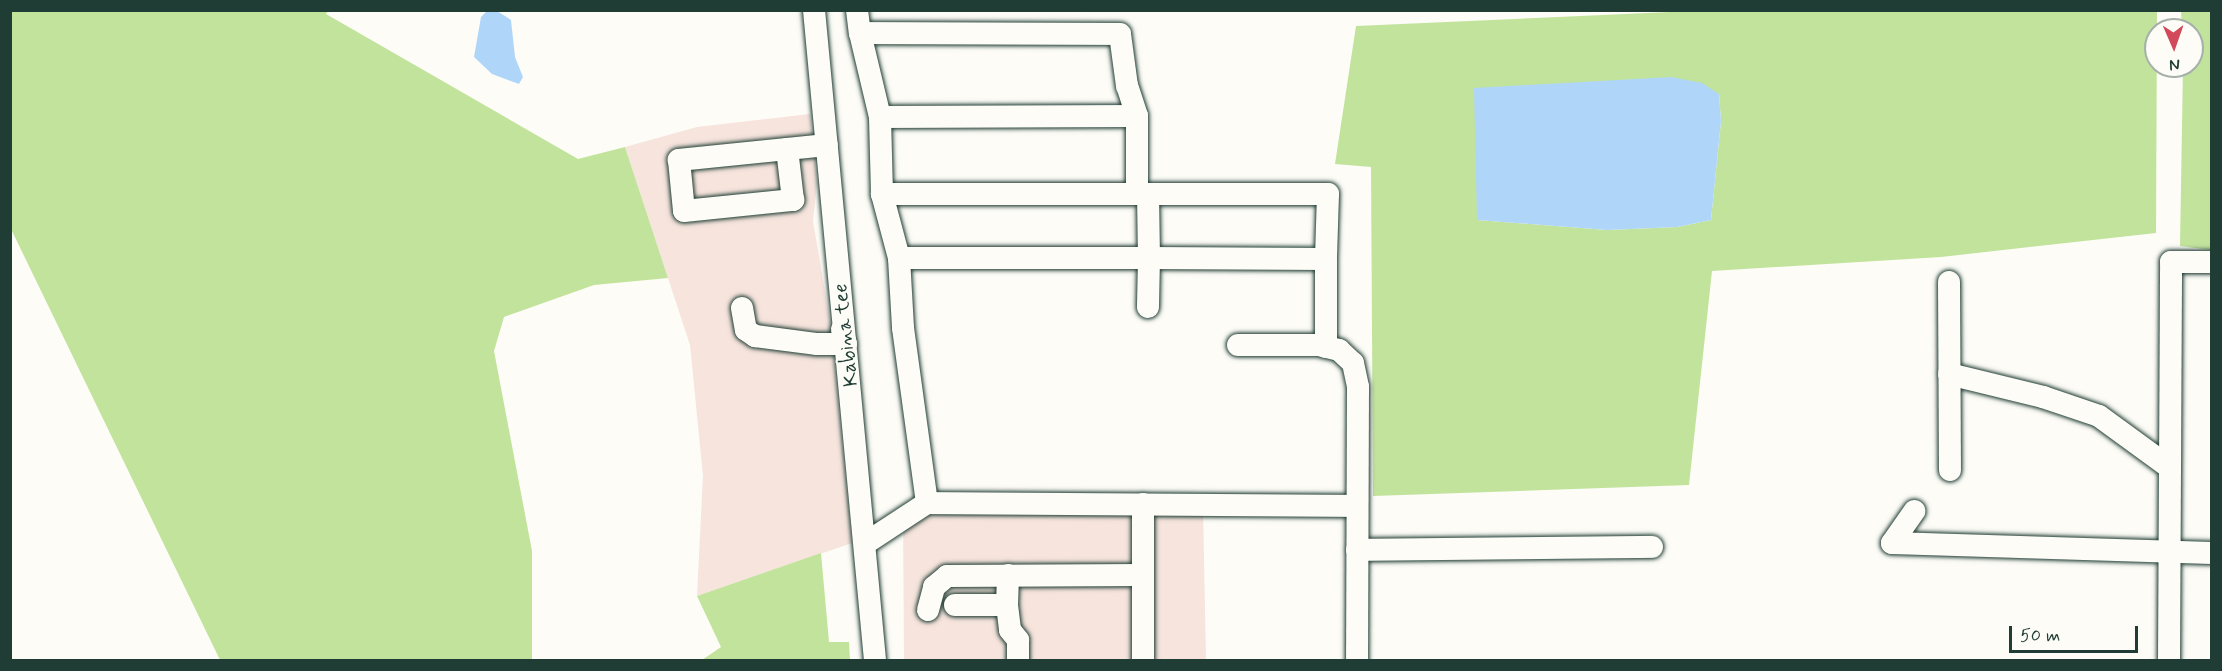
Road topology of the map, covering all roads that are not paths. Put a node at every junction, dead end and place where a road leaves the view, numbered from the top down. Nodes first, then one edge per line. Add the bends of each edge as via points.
1 (814, 10) edge
2 (857, 10) edge
3 (860, 33) junction
4 (1137, 116) junction
5 (880, 117) junction
6 (826, 145) junction
7 (788, 149) junction
8 (882, 194) junction
9 (1142, 194) junction
10 (899, 258) junction
11 (1149, 258) junction
12 (1326, 259) junction
13 (2211, 262) edge
14 (1949, 282) dead end
15 (1148, 307) dead end
16 (742, 308) dead end
17 (846, 344) junction
18 (1238, 345) dead end
19 (1326, 347) junction
20 (1949, 374) junction
21 (2169, 467) junction
22 (1950, 470) dead end
23 (927, 502) junction
24 (1143, 504) junction
25 (1357, 506) junction
26 (1914, 511) dead end
27 (867, 543) junction
28 (1652, 547) dead end
29 (1357, 550) junction
30 (2169, 552) junction
31 (2211, 553) edge
32 (1008, 575) junction
33 (1143, 575) junction
34 (955, 605) dead end
35 (1007, 605) junction
36 (928, 610) dead end
37 (875, 660) edge
38 (1018, 660) edge
39 (1143, 660) edge
40 (1357, 660) edge
41 (2169, 660) edge

1 - 6 street, Kabina tee
2 - 3 street
3 - 4 street via 1119,34 1127,86
3 - 5 street
4 - 5 street
4 - 9 street
5 - 8 street
6 - 7 street
6 - 17 street, Kabina tee
7 - 7 street via 793,200 684,211 679,160
8 - 9 street
8 - 10 street
9 - 11 street
9 - 12 street via 1328,194
10 - 11 street
10 - 23 street via 903,328
11 - 12 street
11 - 15 street
12 - 19 street
13 - 21 street via 2171,262
14 - 20 street
16 - 17 street via 746,330 755,336
17 - 27 street, Kabina tee
18 - 19 street
19 - 25 street via 1338,350 1353,363 1357,379
20 - 21 street via 2043,397 2099,416
20 - 22 street
21 - 30 street
23 - 24 street
23 - 27 street
24 - 25 street
24 - 33 street
25 - 29 street
26 - 30 street via 1892,543
27 - 37 street, Kabina tee
28 - 29 street
29 - 40 street
30 - 31 street
30 - 41 street
32 - 33 street
32 - 35 street
32 - 36 street via 941,578
33 - 39 street
34 - 35 street
35 - 38 street via 1010,630 1018,640

